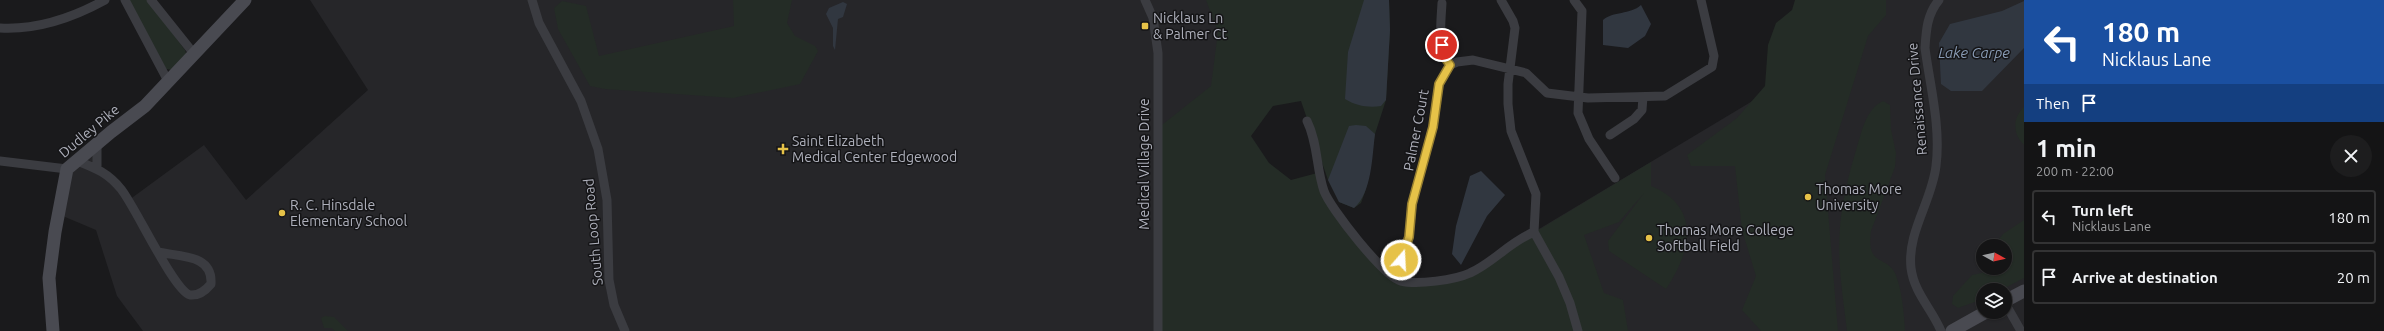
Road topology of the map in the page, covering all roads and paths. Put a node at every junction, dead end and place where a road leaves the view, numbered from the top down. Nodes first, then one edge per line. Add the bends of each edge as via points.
1 (105, 0) edge
2 (125, 0) edge
3 (151, 0) edge
4 (245, 0) edge
5 (532, 0) edge
6 (1145, 0) edge
7 (1501, 0) edge
8 (1574, 0) edge
9 (1701, 0) edge
10 (1939, 0) edge
11 (1442, 3) dead end
12 (0, 28) edge
13 (195, 54) junction
14 (1450, 65) junction
15 (1510, 70) junction
16 (169, 83) junction
17 (1643, 97) junction
18 (1579, 98) junction
19 (1307, 121) dead end
20 (1610, 135) dead end
21 (97, 143) junction
22 (0, 161) edge
23 (71, 165) junction
24 (97, 168) junction
25 (1615, 178) dead end
26 (1534, 232) junction
27 (158, 252) junction
28 (1401, 260) dead end
29 (2024, 291) edge
30 (2012, 298) edge
31 (2012, 316) edge
32 (1976, 318) edge
33 (53, 331) edge
34 (625, 331) edge
35 (1158, 331) edge
36 (1578, 331) edge
37 (1941, 331) edge
38 (1952, 331) edge
39 (2020, 331) edge

1 - 12 street via 87,10 51,22
2 - 16 street
3 - 13 street
4 - 13 street, Dudley Pike
5 - 34 street, South Loop Road via 539,23 581,101 598,149 607,200 609,280 614,305
6 - 35 street, Medical Village Drive via 1153,18 1158,53
7 - 15 street via 1515,28
8 - 18 street via 1582,11
9 - 17 street via 1714,56 1712,67 1670,94
10 - 37 street, Renaissance Drive via 1929,16 1925,41 1938,139 1937,164 1911,250 1911,269 1915,284
11 - 14 street via 1443,55
13 - 16 street, Dudley Pike
14 - 15 street via 1473,60
14 - 28 street, Palmer Court via 1439,84 1433,127 1412,204 1409,237
15 - 18 street via 1526,72 1547,93
15 - 26 street via 1508,104 1511,131 1536,194
16 - 21 street, Dudley Pike via 145,106
17 - 18 street
17 - 20 street via 1642,110
18 - 25 street via 1577,105 1581,122
19 - 26 street via 1316,146 1324,190 1330,204 1360,241 1397,279 1422,281 1464,275 1482,266 1516,240
21 - 23 street, Dudley Pike
21 - 24 street
22 - 23 street
23 - 24 street
23 - 33 street, Dudley Pike via 55,232 49,278
24 - 27 street via 107,175 129,200
26 - 36 street via 1559,277
27 - 27 street via 186,292 198,294 206,291 211,284 210,269 204,263
29 - 30 street
31 - 39 street
32 - 38 street

